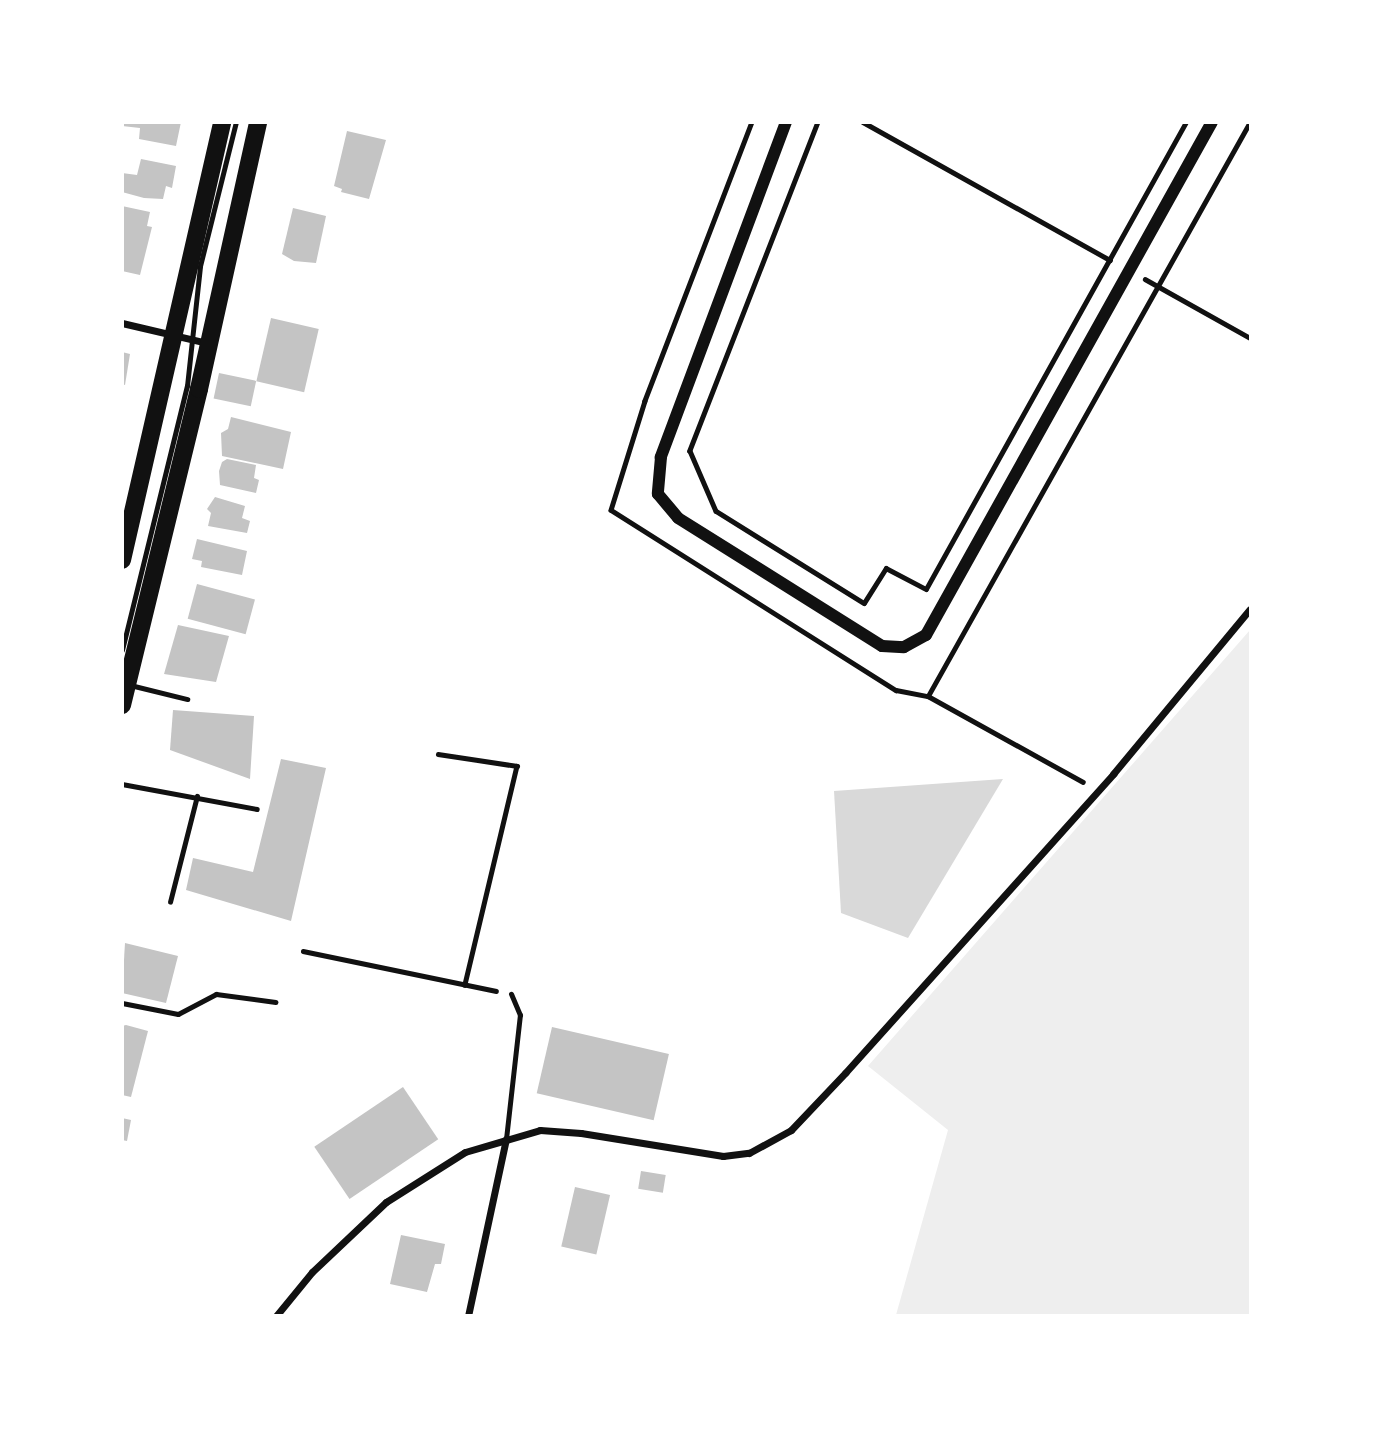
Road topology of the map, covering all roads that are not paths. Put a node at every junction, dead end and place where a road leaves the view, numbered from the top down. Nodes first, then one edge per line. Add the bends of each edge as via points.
1 (222, 122) edge
2 (236, 122) edge
3 (258, 122) edge
4 (786, 122) edge
5 (1212, 122) edge
6 (122, 323) edge
7 (173, 334) junction
8 (200, 341) junction
9 (122, 560) edge
10 (1251, 609) edge
11 (122, 650) edge
12 (127, 684) junction
13 (187, 699) dead end
14 (122, 705) edge
15 (510, 994) road end
16 (275, 1002) dead end
17 (122, 1003) edge
18 (506, 1139) junction
19 (276, 1315) edge
20 (468, 1315) edge

1 - 7 main road
2 - 8 lane via 200,266
3 - 8 main road
4 - 5 street via 660,457 658,494 678,518 882,646 904,647 926,635
6 - 7 street
7 - 8 street
7 - 9 main road
8 - 11 lane
8 - 12 main road
10 - 18 street via 1097,790 791,1130 749,1153 723,1156 540,1130
12 - 13 lane
12 - 14 main road
15 - 18 lane via 520,1016
16 - 17 lane via 216,994 178,1014
18 - 19 street via 465,1152 386,1202 312,1272
18 - 20 street

